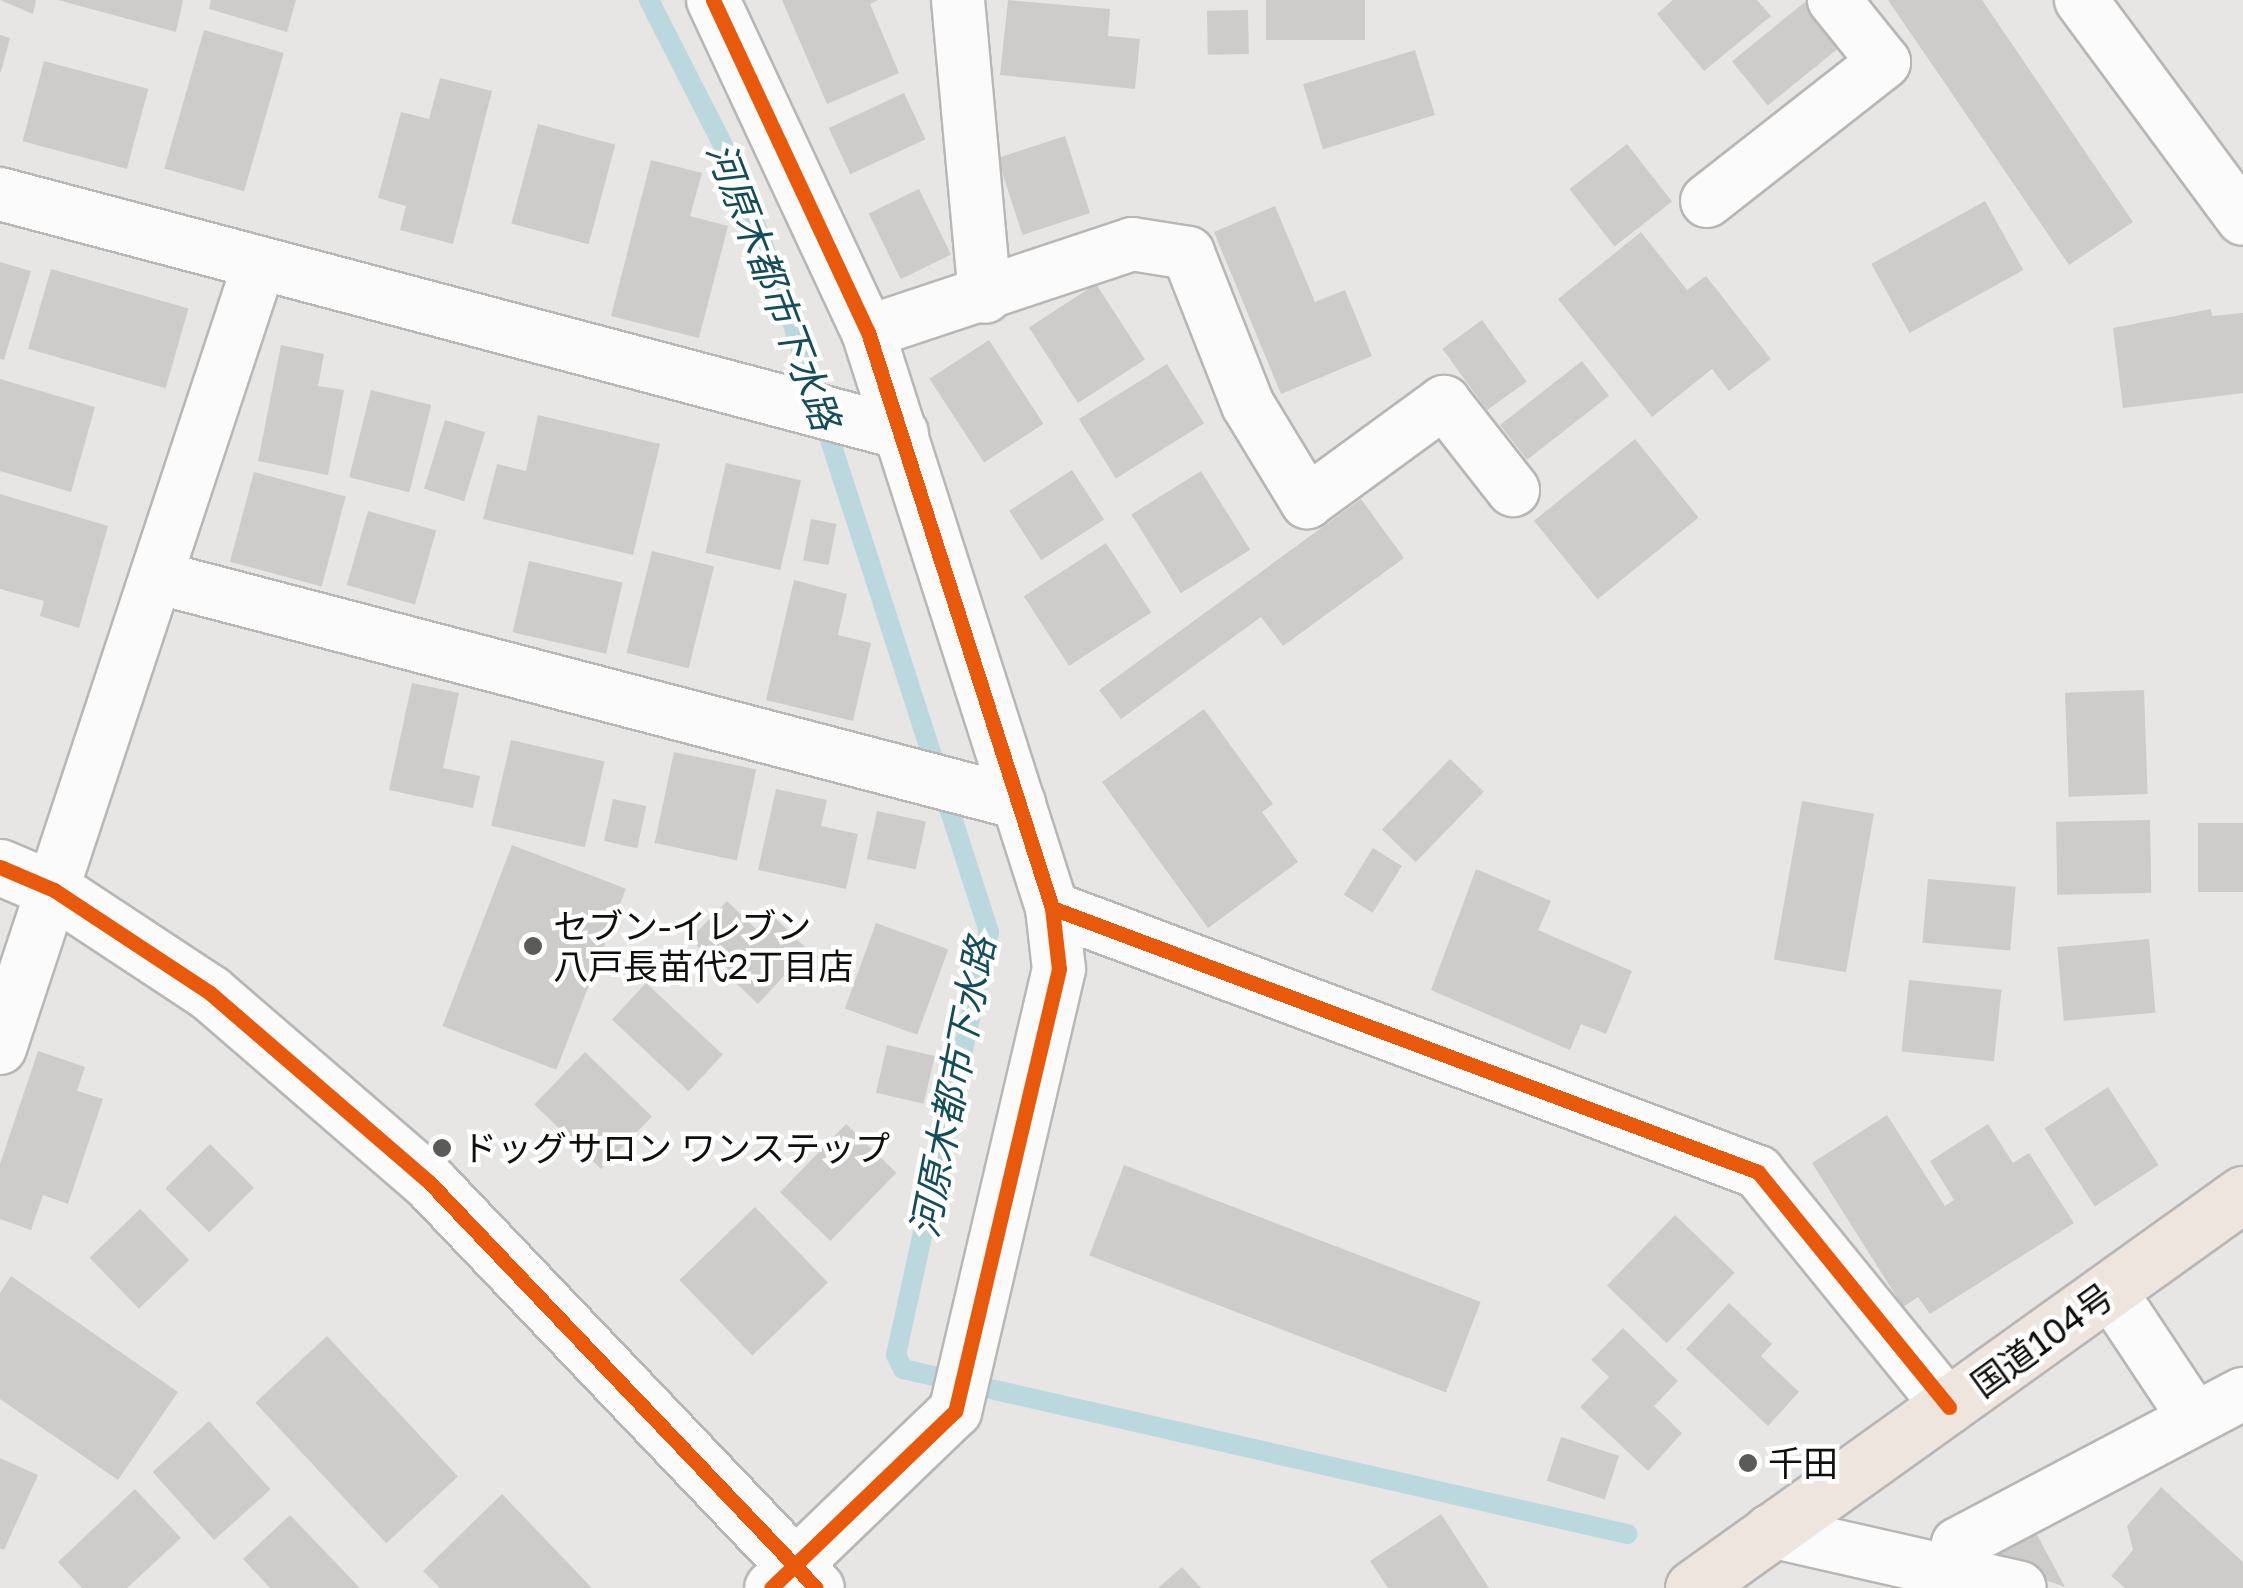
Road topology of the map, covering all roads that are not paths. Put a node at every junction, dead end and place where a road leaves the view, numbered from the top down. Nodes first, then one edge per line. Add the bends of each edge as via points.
1 (713, 0) edge
2 (958, 0) edge
3 (1834, 0) edge
4 (2080, 0) edge
5 (0, 194) edge
6 (1707, 201) dead end
7 (2243, 219) edge
8 (259, 265) junction
9 (985, 297) junction
10 (868, 332) junction
11 (902, 433) junction
12 (1513, 490) dead end
13 (156, 577) junction
14 (1019, 803) junction
15 (0, 867) edge
16 (54, 890) junction
17 (1052, 908) junction
18 (0, 1048) edge
19 (2243, 1194) edge
20 (2110, 1291) junction
21 (2243, 1394) edge
22 (1949, 1407) junction
23 (2193, 1416) junction
24 (1770, 1531) junction
25 (1954, 1568) junction
26 (793, 1579) edge
27 (1693, 1588) edge
28 (2020, 1588) edge

1 - 10 street
2 - 9 street
3 - 6 street via 1884,62
4 - 7 street
5 - 8 street
8 - 11 street
8 - 13 street
9 - 10 street
9 - 12 street via 1132,244 1188,253 1248,406 1306,502 1444,402
10 - 11 street
11 - 14 street
13 - 14 street
13 - 16 street
14 - 17 street
15 - 16 street
16 - 18 street
16 - 26 street via 210,993 430,1183
17 - 22 street via 1758,1172
17 - 26 street via 1059,969 955,1411
19 - 20 highway, 国道104号
20 - 22 highway, 国道104号
20 - 23 street
21 - 23 street
22 - 24 highway, 国道104号
23 - 25 street via 1958,1544
24 - 25 street
24 - 27 highway, 国道104号
25 - 28 street

